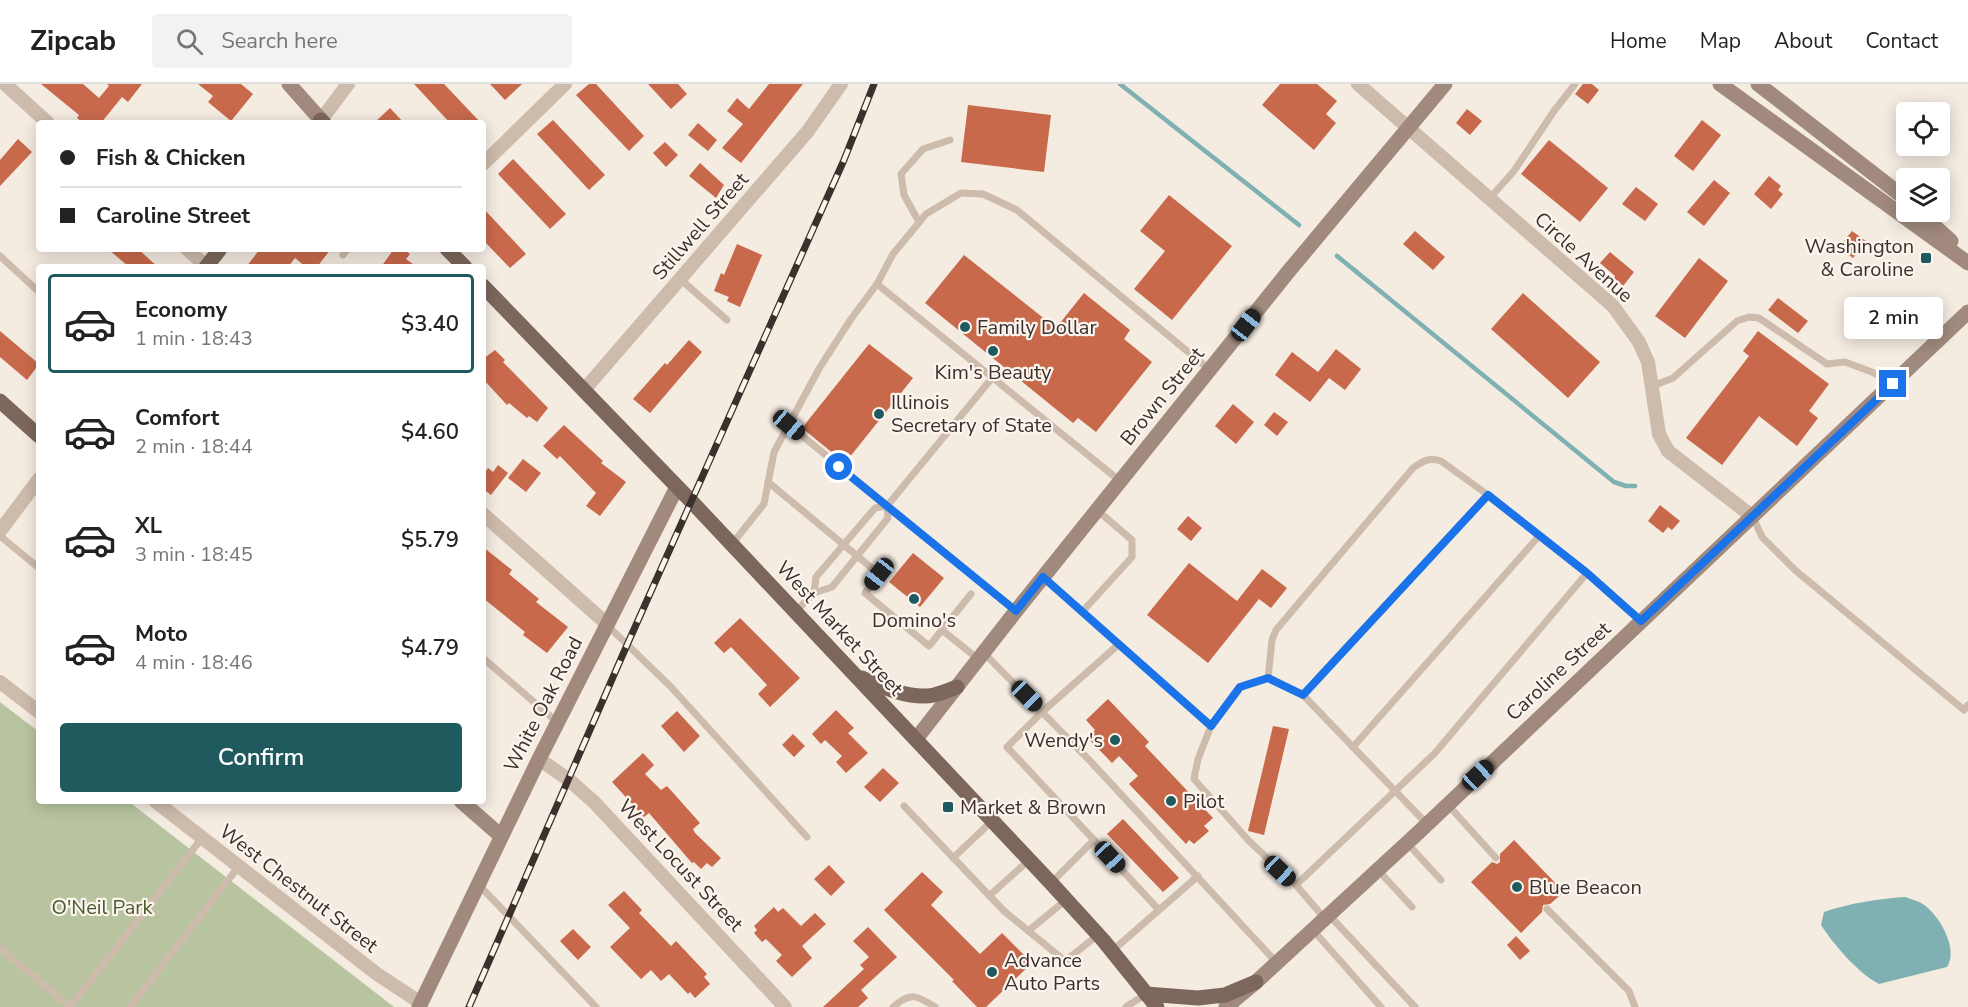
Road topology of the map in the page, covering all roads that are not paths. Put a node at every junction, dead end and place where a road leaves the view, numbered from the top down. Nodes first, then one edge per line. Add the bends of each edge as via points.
1 (5, 84) edge
2 (289, 84) edge
3 (348, 84) edge
4 (565, 84) edge
5 (841, 84) edge
6 (1358, 84) edge
7 (1445, 84) edge
8 (1575, 84) edge
9 (1720, 84) edge
10 (1758, 84) edge
11 (45, 120) edge
12 (320, 120) edge
13 (323, 120) edge
14 (1408, 130) junction
15 (950, 140) dead end
16 (486, 161) edge
17 (1896, 192) edge
18 (1489, 199) junction
19 (919, 222) junction
20 (1930, 222) edge
21 (190, 252) edge
22 (450, 252) edge
23 (0, 256) edge
24 (1968, 257) edge
25 (1968, 263) edge
26 (204, 264) edge
27 (462, 264) edge
28 (680, 279) junction
29 (877, 284) junction
30 (36, 289) edge
31 (486, 289) edge
32 (1968, 312) edge
33 (727, 320) dead end
34 (1210, 370) junction
35 (992, 378) junction
36 (1893, 384) junction
37 (1653, 386) junction
38 (584, 390) junction
39 (0, 401) edge
40 (789, 425) junction
41 (36, 433) edge
42 (768, 482) junction
43 (1120, 482) junction
44 (36, 483) edge
45 (678, 487) junction
46 (1488, 495) junction
47 (887, 506) junction
48 (1097, 510) junction
49 (486, 517) edge
50 (1753, 517) junction
51 (0, 530) edge
52 (1539, 536) junction
53 (732, 544) junction
54 (843, 544) junction
55 (858, 557) junction
56 (36, 565) edge
57 (1587, 573) junction
58 (1043, 577) junction
59 (814, 593) junction
60 (971, 594) dead end
61 (796, 611) junction
62 (1016, 611) junction
63 (1082, 612) junction
64 (1641, 621) junction
65 (607, 624) junction
66 (942, 630) junction
67 (1118, 645) junction
68 (981, 656) junction
69 (486, 661) edge
70 (856, 675) junction
71 (1268, 678) junction
72 (0, 682) edge
73 (957, 687) junction
74 (1303, 695) junction
75 (1968, 705) edge
76 (36, 710) edge
77 (1042, 712) junction
78 (558, 722) junction
79 (1211, 726) junction
80 (916, 739) junction
81 (1353, 747) junction
82 (539, 759) junction
83 (1395, 792) junction
84 (159, 804) edge
85 (464, 804) edge
86 (1448, 805) junction
87 (904, 806) dead end
88 (992, 821) junction
89 (1427, 824) junction
90 (501, 836) junction
91 (807, 837) dead end
92 (202, 838) junction
93 (1094, 840) junction
94 (1407, 843) junction
95 (953, 858) junction
96 (1496, 858) dead end
97 (1029, 860) junction
98 (239, 866) junction
99 (1378, 870) junction
100 (1198, 876) junction
101 (1442, 880) dead end
102 (1051, 883) junction
103 (478, 884) junction
104 (1296, 885) junction
105 (989, 896) junction
106 (1066, 900) junction
107 (1412, 907) dead end
108 (1547, 909) dead end
109 (1159, 910) junction
110 (1327, 917) junction
111 (1313, 930) junction
112 (1028, 931) junction
113 (1098, 935) junction
114 (0, 948) edge
115 (1112, 951) junction
116 (1277, 963) junction
117 (1256, 982) junction
118 (1146, 994) junction
119 (420, 1005) edge
120 (1378, 1006) edge
121 (70, 1007) edge
122 (129, 1007) edge
123 (596, 1007) edge
124 (785, 1007) edge
125 (893, 1007) edge
126 (935, 1007) edge
127 (1126, 1007) edge
128 (1156, 1007) edge
129 (1226, 1007) edge
130 (1415, 1007) edge
131 (1635, 1007) edge

1 - 11 street
2 - 12 street
3 - 13 street
4 - 16 street
5 - 28 street, Stillwell Street via 808,131
6 - 14 street, Circle Avenue
7 - 14 street, Brown Street
8 - 18 lane via 1514,171
9 - 25 street
10 - 17 street
14 - 18 street, Circle Avenue
14 - 34 street, Brown Street
15 - 19 lane via 923,149 901,174 904,195
18 - 37 street, Circle Avenue via 1613,306 1639,342
19 - 29 lane via 893,254
19 - 34 lane via 961,193 982,194 1017,210
20 - 24 street
21 - 26 street
22 - 27 main road
23 - 30 lane
28 - 33 lane
28 - 38 street, Stillwell Street
29 - 35 lane
29 - 40 lane via 820,367
31 - 38 main road, West Market Street
32 - 36 street, Caroline Street
34 - 43 street, Brown Street
35 - 43 lane
35 - 47 lane
36 - 37 lane via 1845,362 1827,364 1759,318 1749,317 1737,321 1673,378
36 - 50 street, Caroline Street
37 - 50 street, Circle Avenue via 1659,434 1668,451
38 - 45 main road, West Market Street
39 - 41 main road
40 - 42 lane via 774,452
40 - 47 lane
42 - 53 lane via 764,504
42 - 54 lane
43 - 48 street, Brown Street
44 - 51 street
45 - 53 main road, West Market Street
45 - 65 street, White Oak Road
46 - 52 lane
46 - 71 lane via 1441,461 1423,461 1413,468 1276,630
46 - 74 lane
47 - 54 lane via 875,508
47 - 55 lane via 888,518
47 - 62 lane
48 - 58 street, Brown Street
48 - 63 lane via 1132,540 1132,557
49 - 65 street
50 - 64 street, Caroline Street
50 - 75 lane via 1762,537 1795,570 1964,710
51 - 56 lane
52 - 57 lane
52 - 81 lane
53 - 61 main road, West Market Street
54 - 55 lane
54 - 59 lane via 816,577
55 - 59 lane via 832,588
55 - 66 lane via 879,574 865,593 929,646
57 - 64 lane
57 - 83 lane via 1435,753
58 - 62 street, Brown Street
58 - 63 lane
59 - 61 lane
60 - 66 lane
61 - 70 main road, West Market Street
62 - 68 street, Brown Street
63 - 67 lane
64 - 86 street, Caroline Street
65 - 78 street, White Oak Road
65 - 91 lane via 671,687
66 - 68 lane
67 - 77 lane
67 - 79 lane
68 - 73 street, Brown Street
68 - 77 lane
69 - 78 lane
70 - 73 main road via 894,691 932,696
70 - 80 main road, West Market Street
71 - 74 lane
71 - 79 lane via 1240,687
72 - 76 street
73 - 80 street, Brown Street
74 - 81 lane
77 - 93 lane via 1007,747
77 - 100 lane
78 - 82 street, White Oak Road
79 - 104 lane via 1194,779 1249,841
80 - 88 main road, West Market Street
81 - 83 lane
82 - 90 street, White Oak Road
82 - 124 street, West Locust Street via 594,802
83 - 89 lane
83 - 104 lane
84 - 92 street, West Chestnut Street
85 - 90 street
86 - 89 street, Caroline Street
86 - 96 lane
87 - 95 lane
88 - 95 lane
88 - 97 main road, West Market Street
89 - 94 street, Caroline Street
90 - 103 street, White Oak Road
92 - 98 street, West Chestnut Street
92 - 121 lane
93 - 102 lane
93 - 109 lane
94 - 99 street, Caroline Street
94 - 101 lane
95 - 105 lane
97 - 102 main road, West Market Street
97 - 105 lane
98 - 119 street, West Chestnut Street
98 - 122 lane
99 - 107 lane
99 - 110 street, Caroline Street
100 - 109 lane
100 - 116 lane
102 - 106 main road, West Market Street
103 - 119 street, White Oak Road
103 - 123 lane
104 - 110 lane
105 - 112 lane
106 - 112 lane
106 - 113 main road, West Market Street
108 - 131 lane via 1629,991
109 - 115 lane
110 - 111 street, Caroline Street
110 - 130 lane
111 - 116 street, Caroline Street
111 - 120 lane
112 - 113 lane via 1065,961
113 - 115 main road, West Market Street
114 - 121 lane
115 - 118 main road, West Market Street
116 - 117 street, Caroline Street
117 - 118 main road via 1226,995 1198,998
117 - 129 street, Caroline Street
118 - 127 lane
118 - 128 main road, West Market Street
125 - 126 lane via 904,998 917,996

